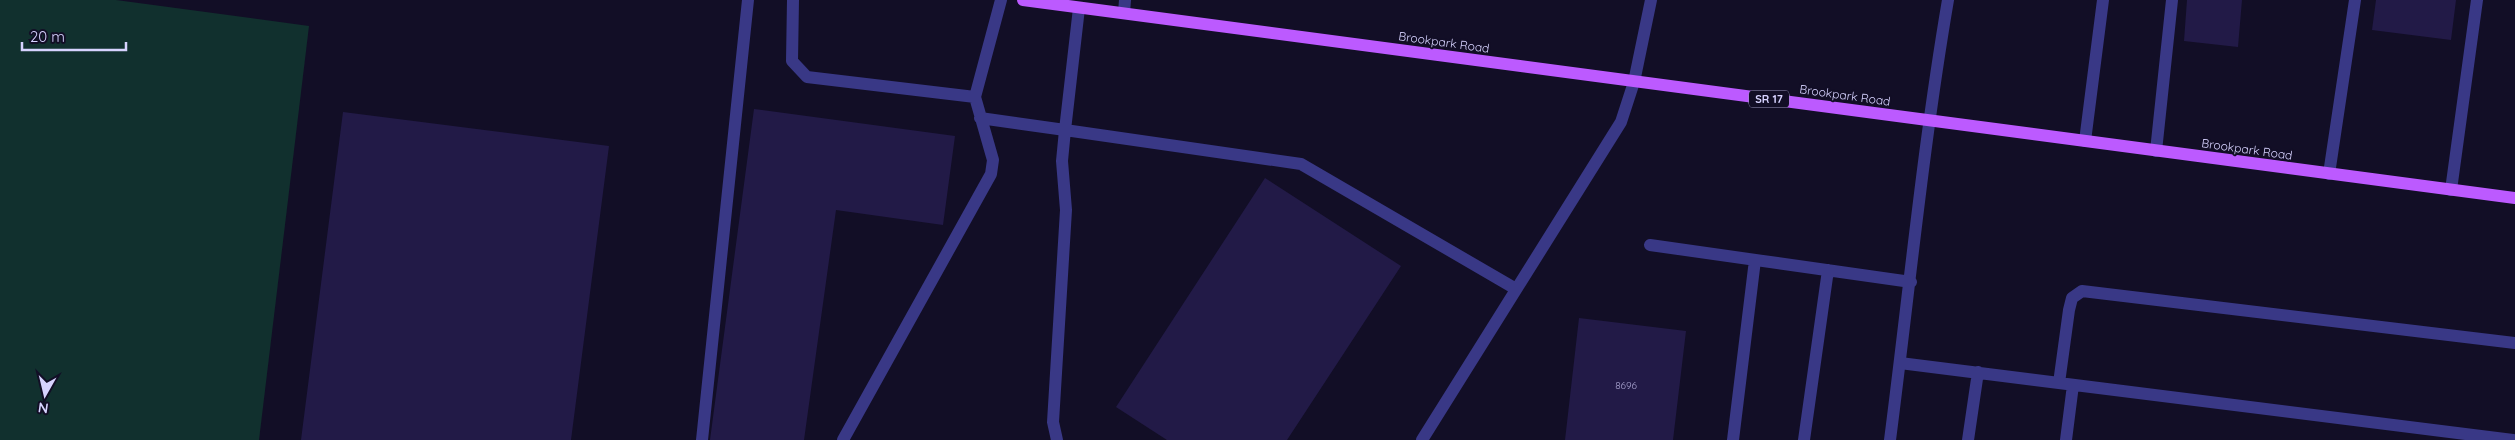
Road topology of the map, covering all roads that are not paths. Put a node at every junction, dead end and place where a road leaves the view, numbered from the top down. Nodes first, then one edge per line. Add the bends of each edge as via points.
1 (748, 0) edge
2 (793, 0) edge
3 (1001, 0) edge
4 (1023, 0) edge
5 (1125, 0) edge
6 (1651, 0) edge
7 (1948, 0) edge
8 (2103, 0) edge
9 (2172, 0) edge
10 (2355, 0) edge
11 (2477, 0) edge
12 (1039, 1) edge
13 (1079, 8) junction
14 (1124, 13) junction
15 (1634, 82) junction
16 (975, 97) junction
17 (980, 118) junction
18 (1928, 120) junction
19 (1065, 130) junction
20 (2085, 141) junction
21 (2156, 151) junction
22 (2329, 174) junction
23 (2451, 190) junction
24 (2515, 198) edge
25 (1650, 244) dead end
26 (1755, 260) junction
27 (1828, 270) junction
28 (1911, 282) junction
29 (1516, 289) junction
30 (2515, 343) edge
31 (1900, 363) junction
32 (1978, 372) junction
33 (2059, 383) junction
34 (2074, 385) junction
35 (702, 440) edge
36 (843, 440) edge
37 (1057, 440) edge
38 (1422, 440) edge
39 (1733, 440) edge
40 (1804, 440) edge
41 (1890, 440) edge
42 (1968, 440) edge
43 (2066, 440) edge
44 (2513, 440) edge

1 - 35 lane
2 - 16 lane via 792,61 807,77
3 - 16 lane
4 - 12 main road, Brookpark Road / SR 17
5 - 14 lane
6 - 15 lane
7 - 18 lane
8 - 20 lane
9 - 21 lane
10 - 22 lane
11 - 23 lane
12 - 13 main road, Brookpark Road / SR 17
13 - 14 main road, Brookpark Road / SR 17
13 - 19 lane
14 - 15 main road, Brookpark Road / SR 17
15 - 18 main road, Brookpark Road / SR 17
15 - 29 lane via 1621,122
16 - 17 lane
17 - 19 lane
17 - 36 lane via 993,160 991,174
18 - 20 main road, Brookpark Road / SR 17
18 - 28 lane
19 - 29 lane via 1301,164
19 - 37 lane via 1062,161 1066,210 1053,422
20 - 21 main road, Brookpark Road / SR 17
21 - 22 main road, Brookpark Road / SR 17
22 - 23 main road, Brookpark Road / SR 17
23 - 24 main road, Brookpark Road / SR 17
25 - 26 lane
26 - 27 lane
26 - 39 lane
27 - 28 lane
27 - 40 lane
28 - 31 lane
29 - 38 lane
30 - 33 lane via 2082,291 2072,298
31 - 32 lane
31 - 41 lane
32 - 33 lane
32 - 42 lane
33 - 34 lane
34 - 43 lane
34 - 44 lane

